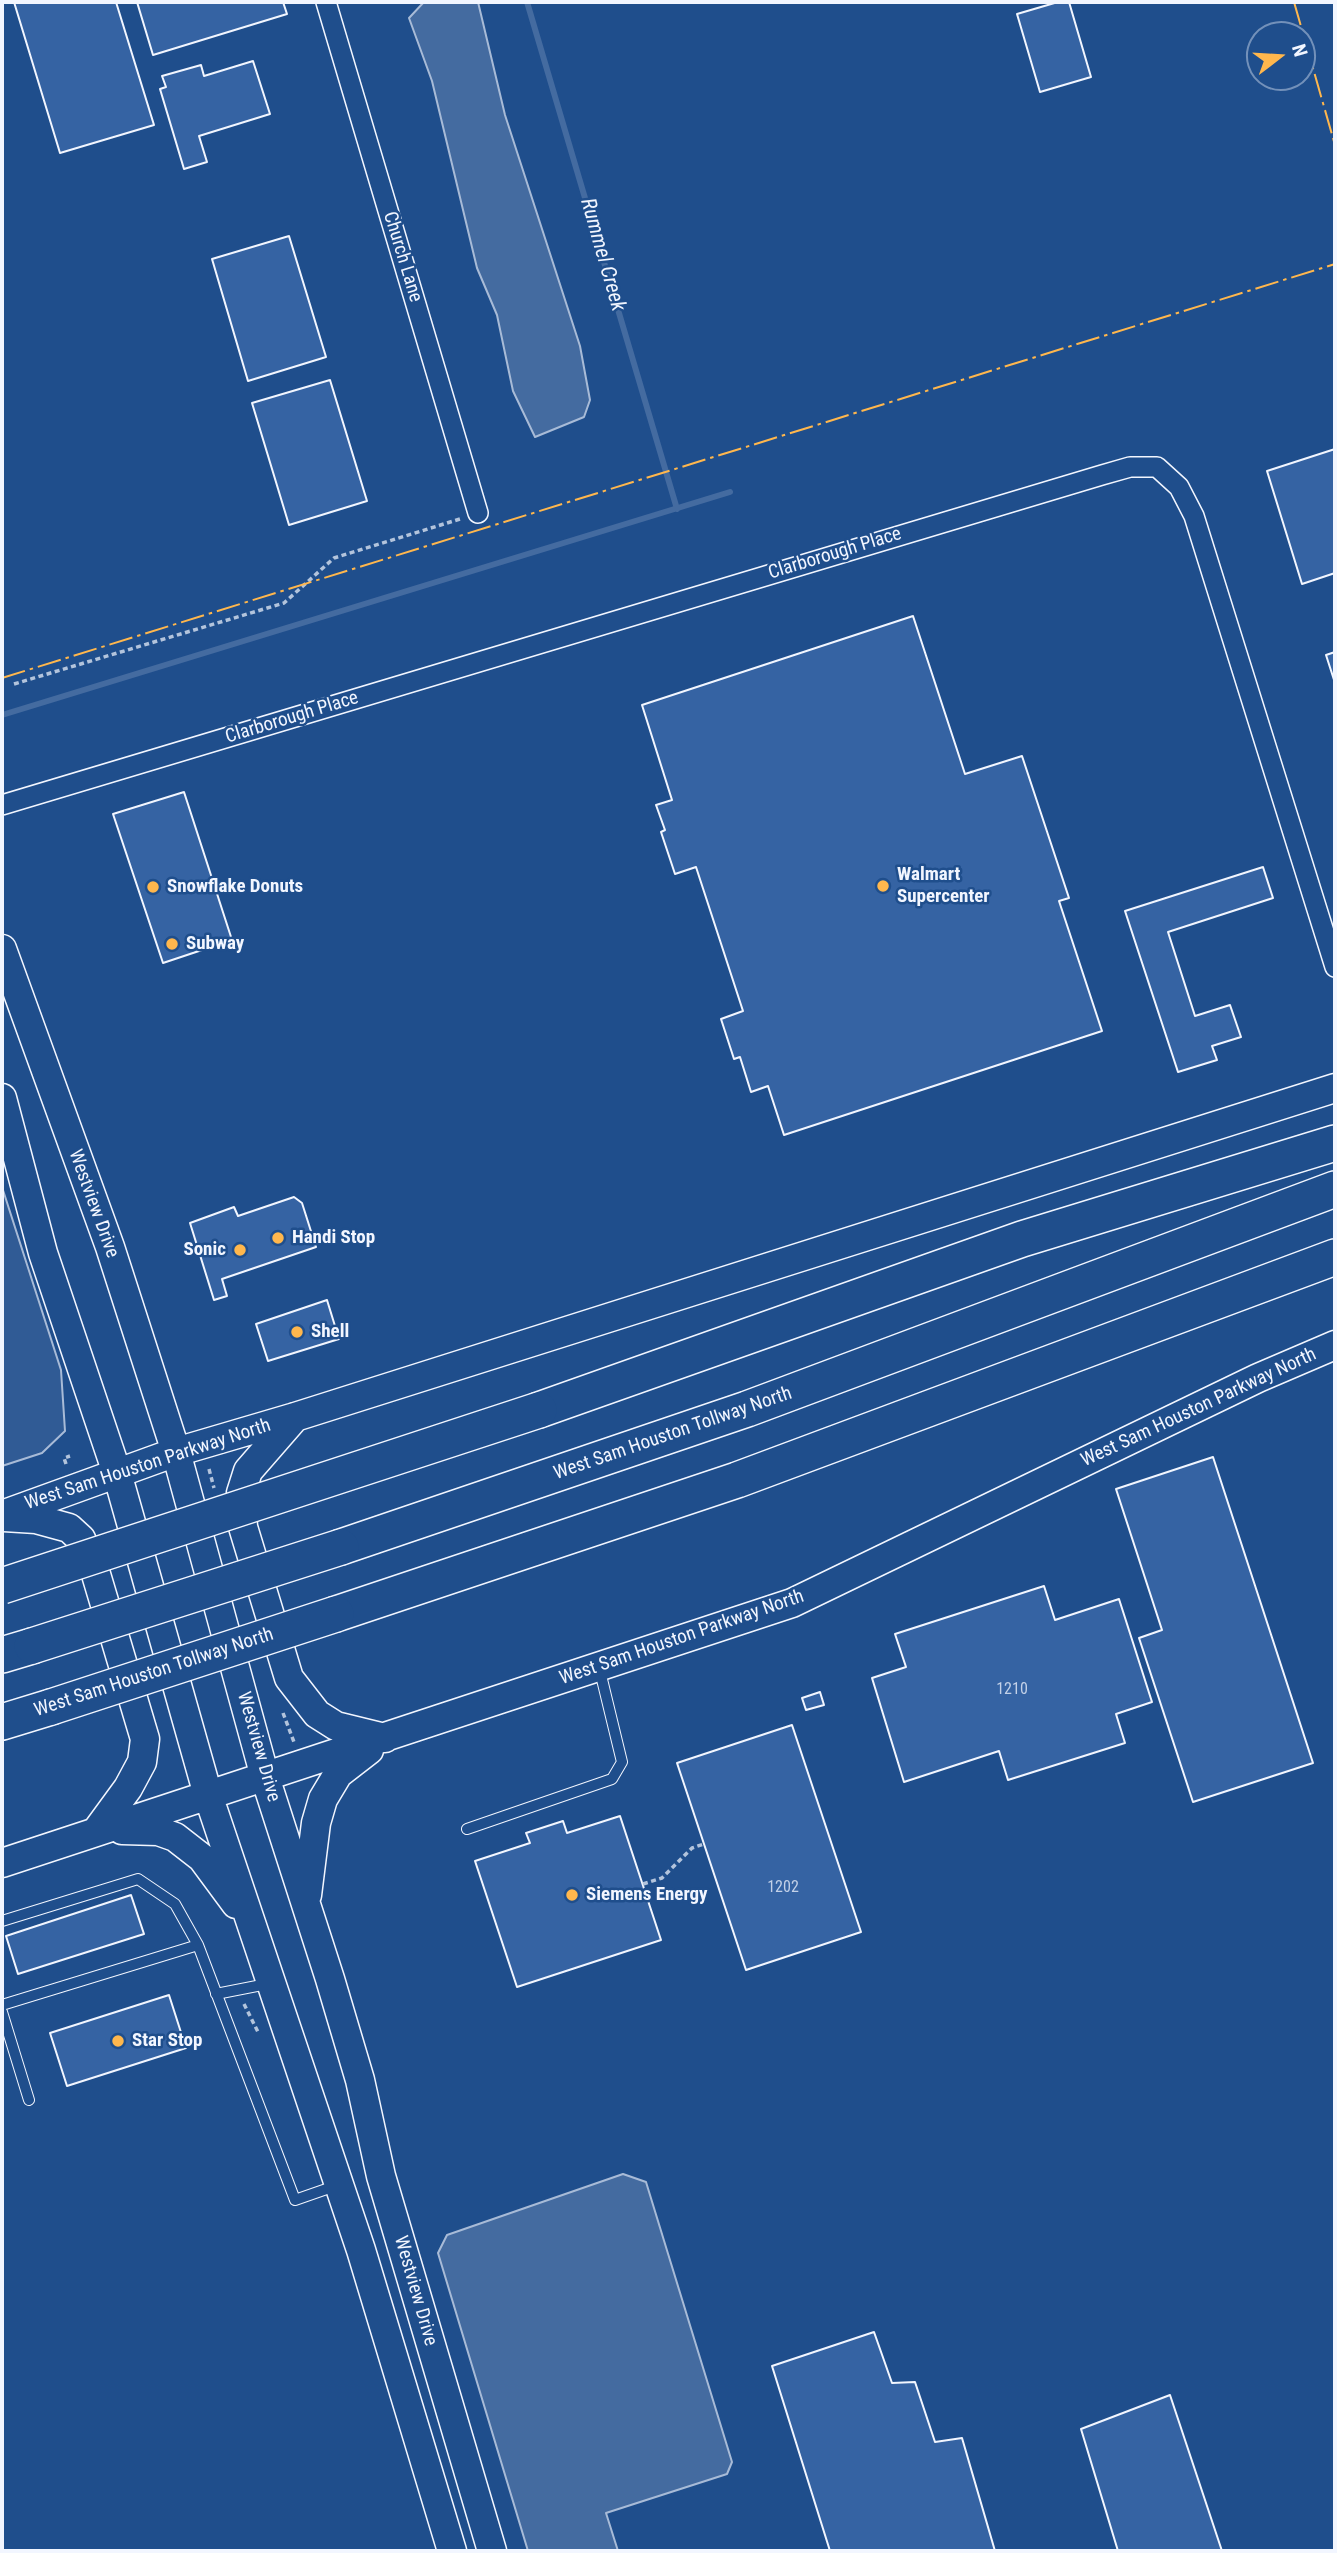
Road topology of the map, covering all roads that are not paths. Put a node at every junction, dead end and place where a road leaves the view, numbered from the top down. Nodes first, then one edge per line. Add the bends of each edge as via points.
1 (326, 2) edge
2 (478, 513) road end
3 (2, 805) edge
4 (2, 949) edge
5 (1335, 967) edge
6 (1335, 1088) edge
7 (2, 1098) edge
8 (1335, 1143) edge
9 (1335, 1189) edge
10 (1335, 1257) edge
11 (1335, 1345) edge
12 (295, 1417) junction
13 (176, 1452) junction
14 (117, 1473) junction
15 (2, 1516) edge
16 (2, 1586) edge
17 (17, 1651) edge
18 (599, 1667) junction
19 (2, 1723) edge
20 (385, 1738) junction
21 (265, 1777) junction
22 (208, 1795) junction
23 (99, 1829) junction
24 (467, 1829) dead end
25 (2, 1863) edge
26 (306, 1904) junction
27 (2, 1922) edge
28 (250, 1923) junction
29 (198, 1945) junction
30 (269, 1983) junction
31 (216, 1994) junction
32 (2, 2005) edge
33 (2, 2012) edge
34 (29, 2100) dead end
35 (381, 2176) junction
36 (340, 2184) junction
37 (452, 2551) edge
38 (492, 2551) edge

1 - 2 street, Church Lane
3 - 5 street, Clarborough Place via 1102,475 1130,467 1157,467 1179,487 1194,516
4 - 13 main road, Westview Drive via 110,1247
6 - 12 main road, West Sam Houston Parkway North
7 - 14 main road, Westview Drive via 43,1253
8 - 16 highway, bridge via 1022,1239 539,1410
9 - 17 highway, West Sam Houston Tollway North, bridge via 747,1409
10 - 19 highway, West Sam Houston Tollway North, bridge via 750,1476
11 - 18 main road, West Sam Houston Parkway North via 792,1603
12 - 13 main road, West Sam Houston Parkway North
12 - 20 main road via 248,1471 241,1493 243,1527 289,1678 317,1714 336,1726
13 - 14 main road, West Sam Houston Parkway North
13 - 21 main road, Westview Drive
14 - 15 main road, West Sam Houston Parkway North
14 - 22 main road, Westview Drive
15 - 23 main road via 69,1528 81,1539 95,1571 145,1738 142,1762
18 - 20 main road, West Sam Houston Parkway North
18 - 24 lane via 622,1762 612,1779
20 - 21 main road, West Sam Houston Parkway North
20 - 26 main road via 338,1774 323,1799
21 - 22 main road, West Sam Houston Parkway North
21 - 26 main road, Westview Drive
22 - 23 main road, West Sam Houston Parkway North
22 - 28 main road, Westview Drive
23 - 25 main road, West Sam Houston Parkway North
23 - 28 main road via 158,1831 175,1837 202,1858
26 - 35 main road, Westview Drive via 359,2080
27 - 29 lane via 138,1880 175,1904
28 - 30 main road, Westview Drive
29 - 31 lane
29 - 32 lane
30 - 31 lane
30 - 36 main road, Westview Drive
31 - 36 lane via 295,2200
33 - 34 lane
35 - 36 main road
35 - 38 main road, Westview Drive
36 - 37 main road, Westview Drive

